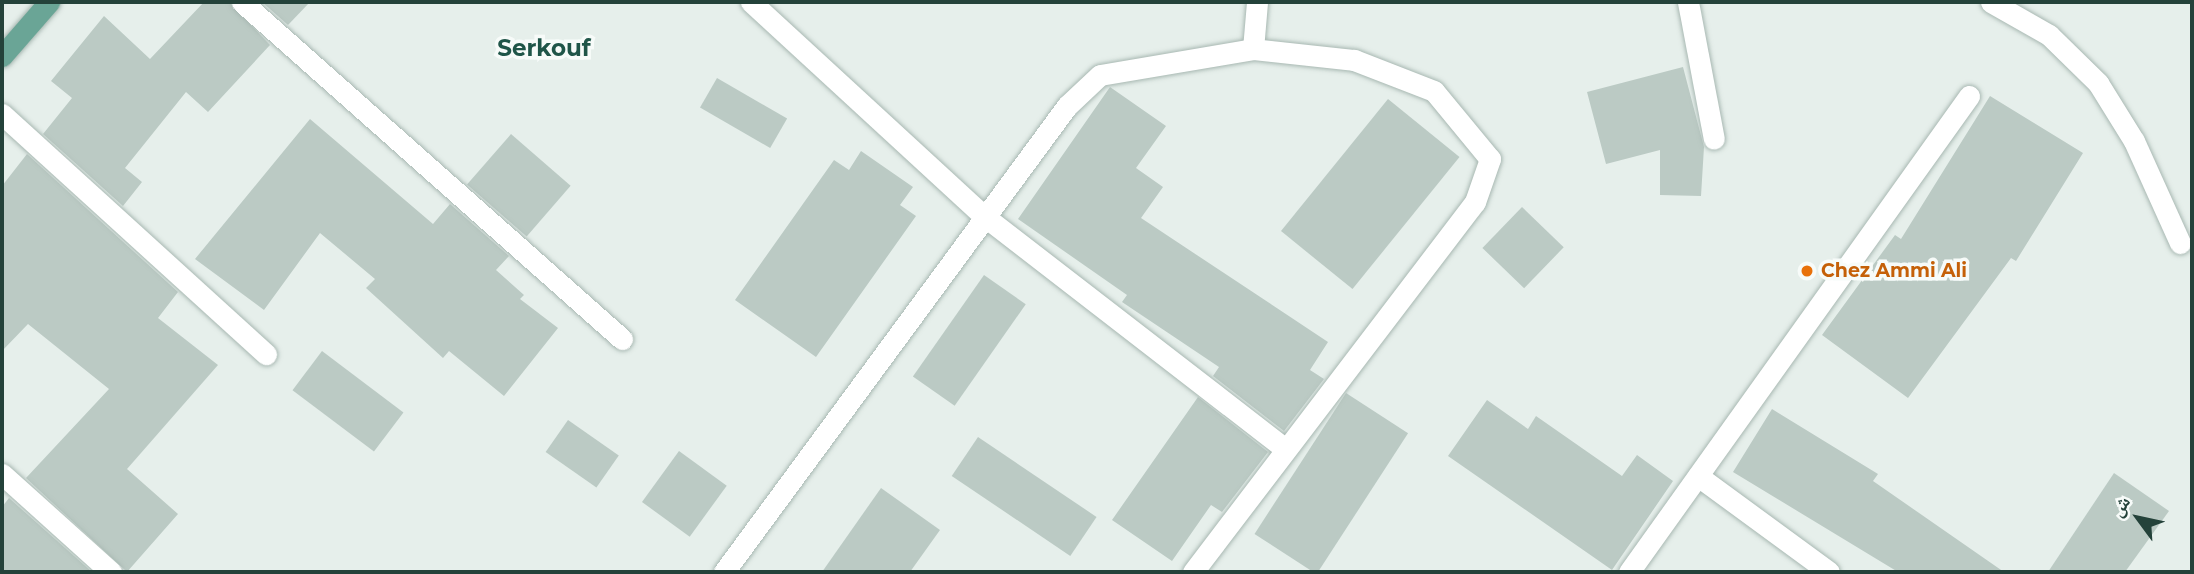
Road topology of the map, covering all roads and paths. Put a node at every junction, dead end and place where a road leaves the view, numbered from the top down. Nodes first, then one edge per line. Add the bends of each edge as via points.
1 (49, 2) edge
2 (242, 2) edge
3 (751, 2) edge
4 (1257, 2) edge
5 (1688, 2) edge
6 (1991, 2) edge
7 (4, 49) edge
8 (1253, 49) junction
9 (1969, 96) dead end
10 (2, 114) edge
11 (1714, 139) dead end
12 (984, 216) junction
13 (2180, 243) dead end
14 (622, 339) dead end
15 (266, 354) dead end
16 (1286, 449) junction
17 (2, 474) edge
18 (1698, 476) junction
19 (111, 572) edge
20 (724, 572) edge
21 (1193, 572) edge
22 (1629, 572) edge
23 (1829, 572) edge

1 - 7 main road
2 - 14 street
3 - 12 street
4 - 8 street
5 - 11 street
6 - 13 street via 2049,35 2098,83 2134,141
8 - 12 street via 1100,75 1067,106
8 - 16 street via 1354,60 1434,91 1490,159 1475,202
9 - 18 street
10 - 15 street
12 - 16 street
12 - 20 street
16 - 21 street
17 - 19 street
18 - 22 street
18 - 23 street

